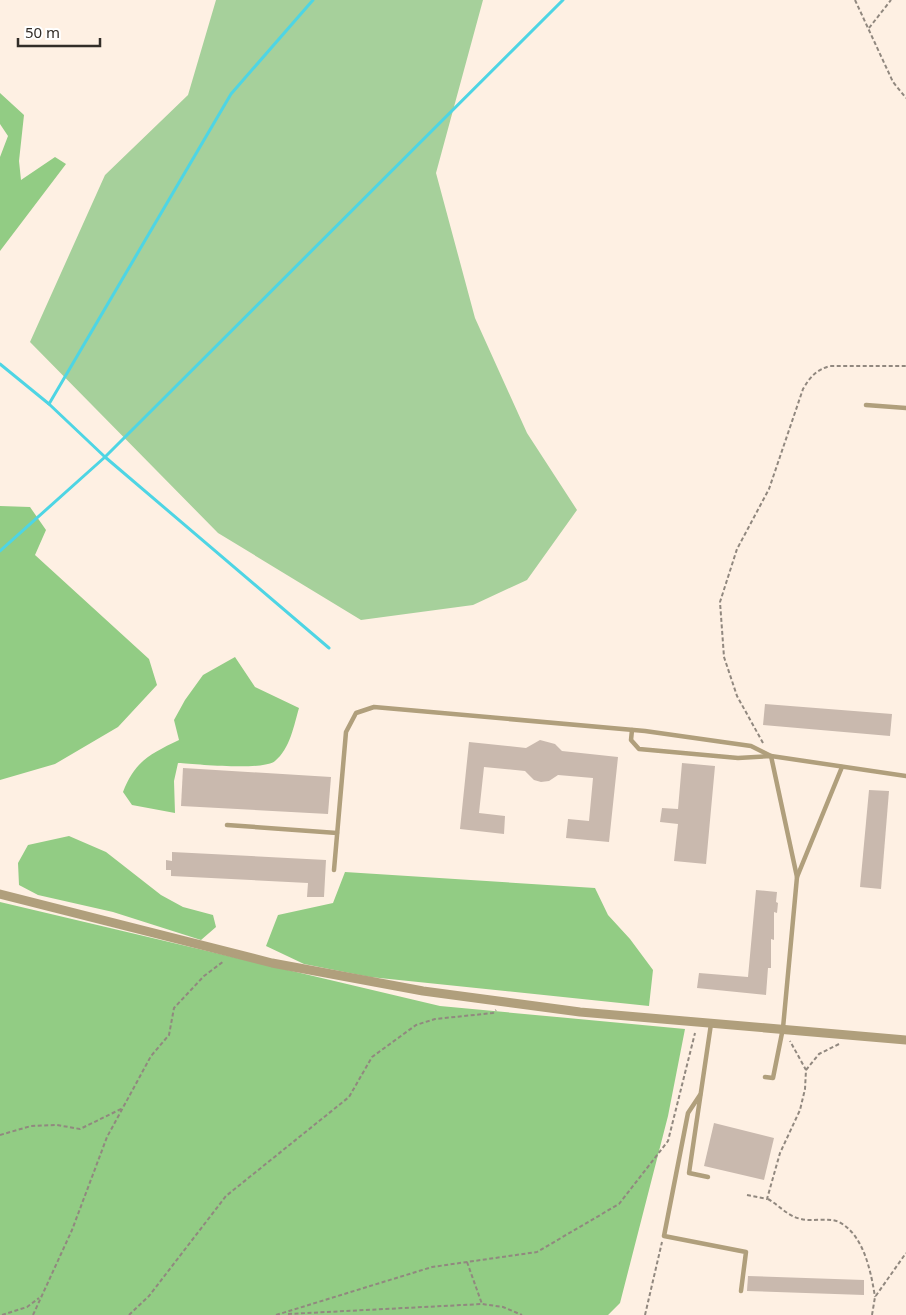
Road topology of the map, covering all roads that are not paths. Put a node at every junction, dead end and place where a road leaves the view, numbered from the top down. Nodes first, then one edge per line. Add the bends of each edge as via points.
1 (866, 405) dead end
2 (906, 408) edge
3 (632, 730) junction
4 (771, 756) junction
5 (842, 767) junction
6 (906, 776) edge
7 (227, 825) dead end
8 (337, 833) junction
9 (334, 870) dead end
10 (797, 877) junction
11 (0, 894) edge
12 (711, 1023) junction
13 (783, 1028) junction
14 (906, 1040) edge
15 (765, 1077) dead end
16 (700, 1095) junction
17 (708, 1178) dead end
18 (741, 1291) dead end

1 - 2 lane
3 - 4 lane via 751,746
3 - 4 lane via 631,740 639,749 738,758
3 - 8 lane via 374,707 356,713 346,732
4 - 5 lane
4 - 10 lane
5 - 6 lane
5 - 10 lane
7 - 8 lane
8 - 9 lane
10 - 13 lane
11 - 12 street via 272,963 423,991 580,1012
12 - 13 street
12 - 16 lane
13 - 14 street
13 - 15 lane via 772,1078
16 - 17 lane via 689,1173
16 - 18 lane via 688,1114 664,1236 746,1252

